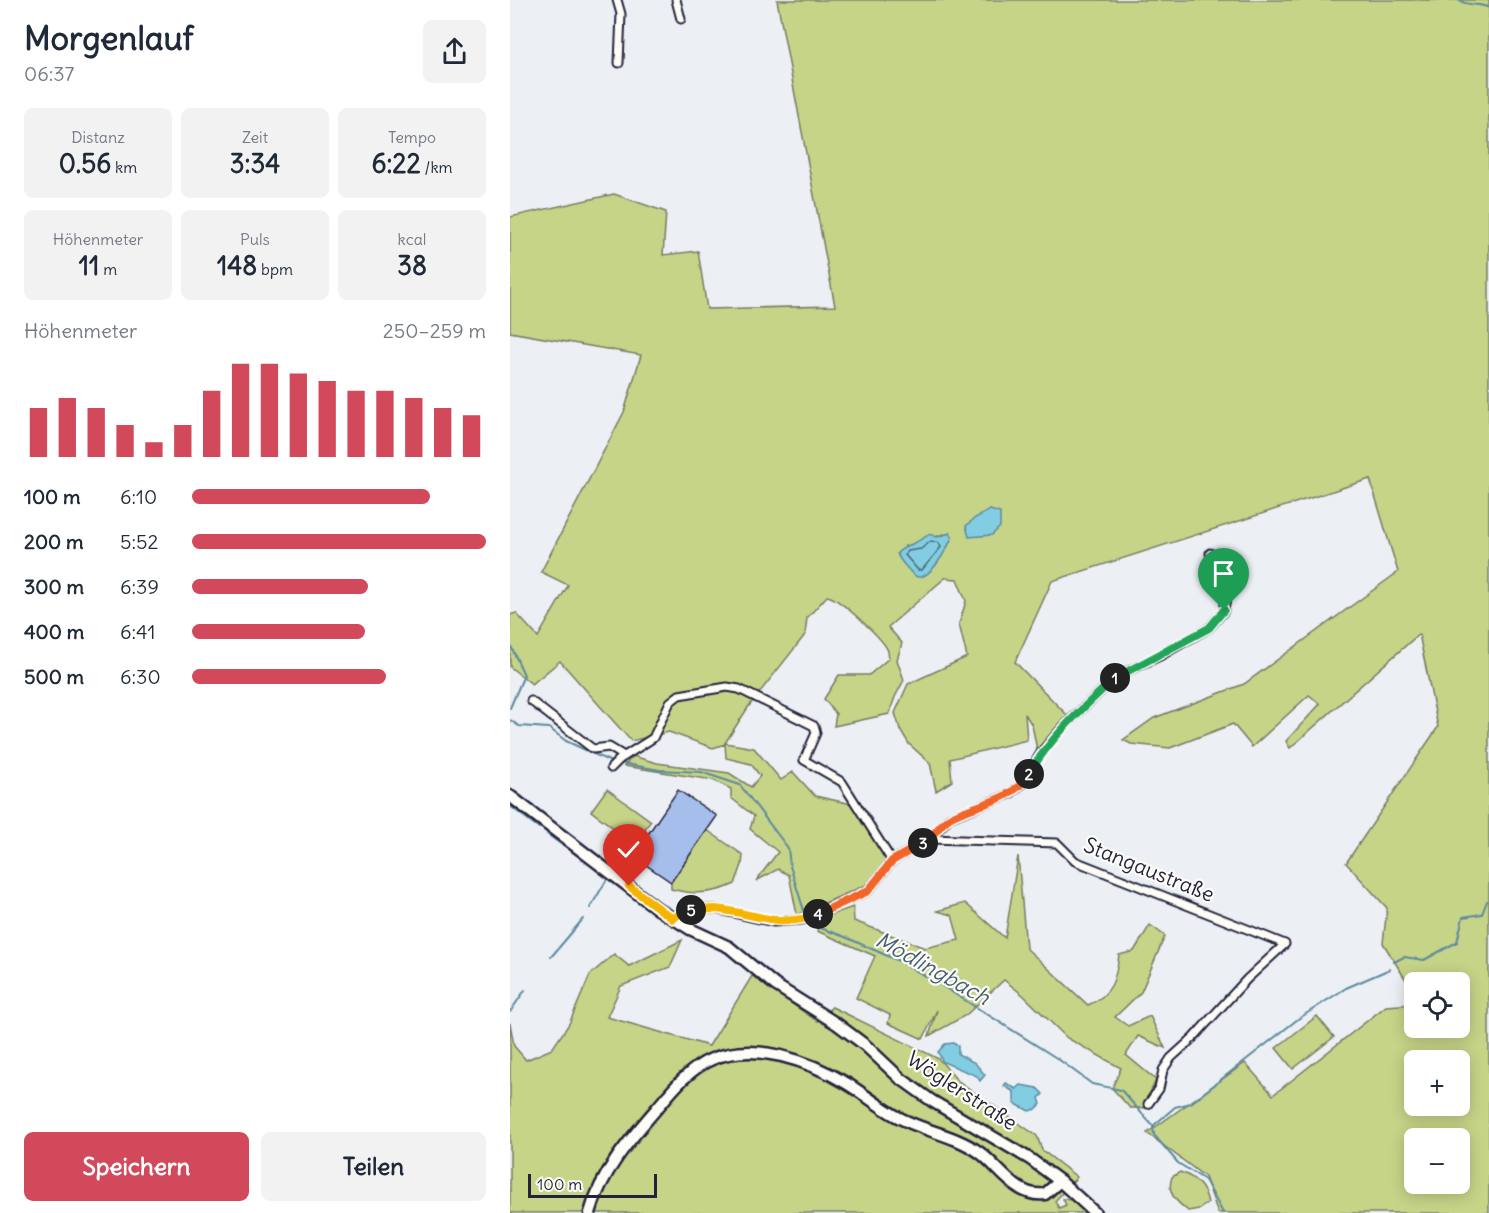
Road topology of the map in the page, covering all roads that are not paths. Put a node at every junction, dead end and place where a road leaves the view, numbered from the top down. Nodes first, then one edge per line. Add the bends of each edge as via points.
1 (617, 0) edge
2 (676, 0) edge
3 (681, 19) dead end
4 (619, 63) dead end
5 (1210, 553) dead end
6 (531, 701) dead end
7 (622, 757) junction
8 (611, 768) dead end
9 (510, 796) edge
10 (930, 839) junction
11 (892, 861) junction
12 (673, 919) junction
13 (1148, 1104) dead end
14 (1060, 1181) junction
15 (590, 1213) edge
16 (1095, 1213) edge

1 - 4 street via 621,14
2 - 3 street
5 - 10 street via 1226,598 1224,610 1209,628 1118,676 1049,744 1011,794 949,818
6 - 7 street via 592,749 609,747
7 - 8 street
7 - 11 street via 653,738 670,702 679,695 727,687 739,689 814,726 816,733 804,760 842,782
9 - 12 main road, Wöglerstraße
10 - 11 street
10 - 13 street, Stangaustraße via 1057,843 1075,861 1285,944 1171,1058 1163,1070 1159,1089
11 - 12 street via 868,891 802,920 773,922 715,909 684,910
12 - 14 main road, Wöglerstraße via 729,947 775,985 865,1045 932,1101 1003,1141
14 - 15 main road via 1045,1194 1027,1193 976,1150 896,1116 815,1067 765,1053 738,1054 711,1059 676,1086 620,1154 600,1185
14 - 16 main road, Wöglerstraße

